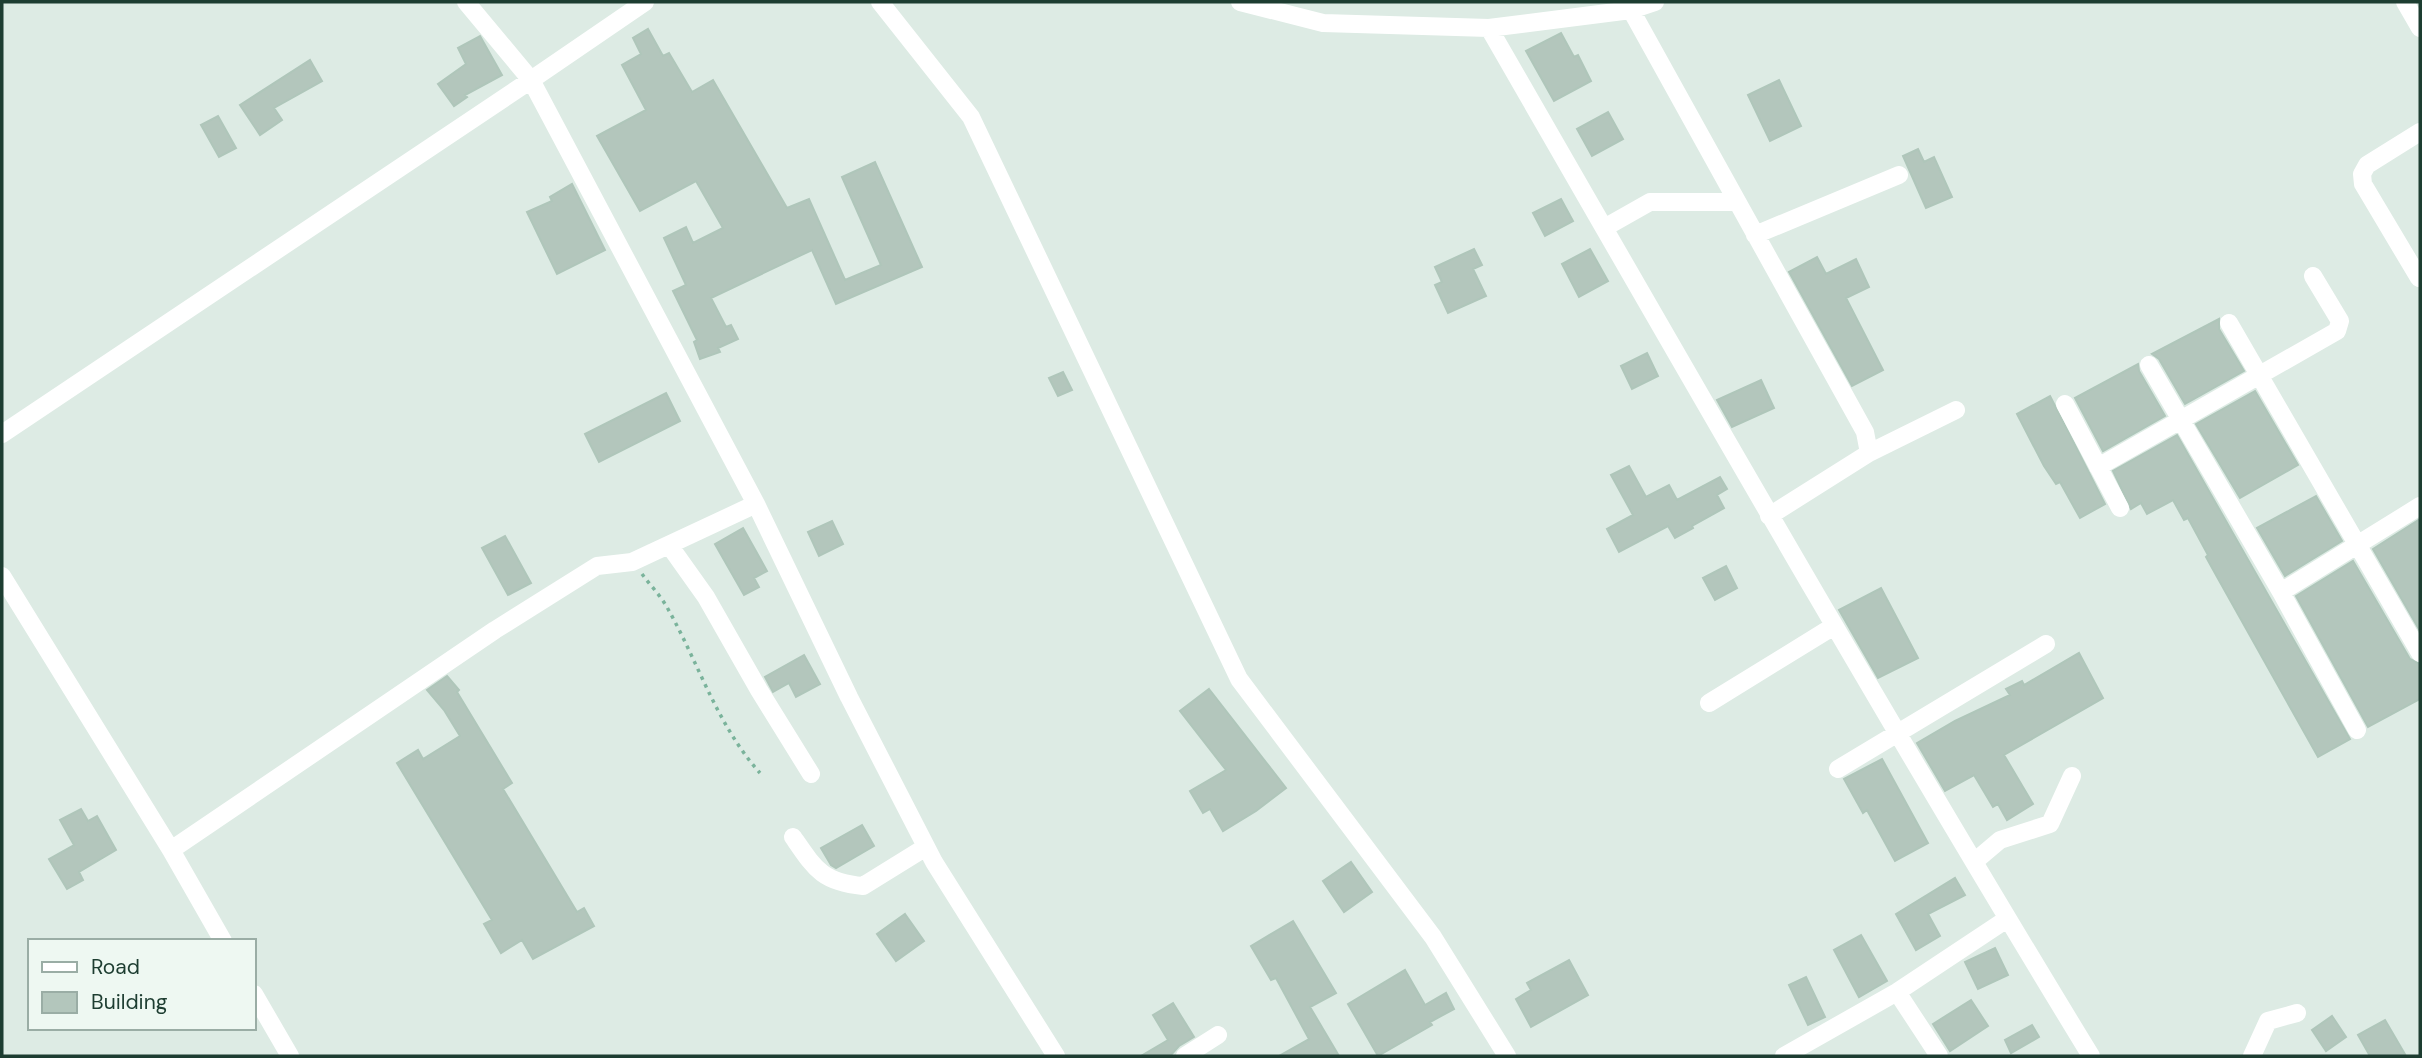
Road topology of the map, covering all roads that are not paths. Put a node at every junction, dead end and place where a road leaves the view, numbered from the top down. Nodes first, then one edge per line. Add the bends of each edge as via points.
1 (466, 2) edge
2 (645, 2) edge
3 (880, 2) edge
4 (1240, 2) edge
5 (2405, 2) edge
6 (1643, 5) edge
7 (1489, 28) junction
8 (2420, 28) edge
9 (531, 80) junction
10 (2420, 132) edge
11 (1899, 175) dead end
12 (1737, 202) junction
13 (1604, 228) junction
14 (1755, 235) junction
15 (2313, 276) dead end
16 (2419, 278) edge
17 (2229, 323) dead end
18 (2149, 365) dead end
19 (2259, 374) junction
20 (2065, 404) dead end
21 (1956, 410) dead end
22 (2180, 418) junction
23 (2, 434) edge
24 (1869, 453) junction
25 (2098, 467) junction
26 (755, 504) junction
27 (2420, 506) edge
28 (2120, 508) dead end
29 (1769, 516) junction
30 (669, 545) junction
31 (2358, 545) junction
32 (2, 576) edge
33 (2281, 592) junction
34 (1835, 626) junction
35 (2046, 644) dead end
36 (2420, 653) edge
37 (1709, 703) dead end
38 (2357, 730) dead end
39 (1897, 732) junction
40 (1838, 769) dead end
41 (811, 774) dead end
42 (2072, 776) dead end
43 (793, 837) dead end
44 (926, 846) junction
45 (170, 850) junction
46 (1974, 862) junction
47 (2007, 919) junction
48 (222, 939) edge
49 (1897, 992) junction
50 (256, 998) edge
51 (2297, 1013) dead end
52 (1218, 1035) dead end
53 (289, 1056) edge
54 (1056, 1056) edge
55 (1185, 1056) edge
56 (1507, 1056) edge
57 (1784, 1056) edge
58 (1939, 1056) edge
59 (2091, 1056) edge
60 (2252, 1056) edge

1 - 9 street
2 - 9 street
3 - 56 street via 971,117 1239,679 1433,937
4 - 7 street via 1323,23
5 - 8 street
6 - 7 street
6 - 12 street
7 - 13 street
9 - 23 street
9 - 26 street
10 - 16 street via 2367,165 2362,174 2363,184
11 - 14 street
12 - 13 street via 1650,202
12 - 14 street
13 - 29 street
14 - 24 street via 1865,432
15 - 19 street via 2340,321 2337,331
17 - 19 street
18 - 22 street
19 - 22 street
19 - 31 street
20 - 25 street
21 - 24 street
22 - 25 street
22 - 33 street
24 - 29 street
25 - 28 street
26 - 30 street
26 - 44 street
27 - 31 street
29 - 34 street
30 - 41 street via 706,597
30 - 45 street via 632,562 597,566
31 - 33 street
31 - 36 street
32 - 45 street
33 - 38 street
34 - 37 street
34 - 39 street
35 - 39 street
39 - 40 street
39 - 46 street
42 - 46 street via 2050,824 2000,840
43 - 44 street via 815,869 832,880 863,886
44 - 54 street
45 - 48 street
46 - 47 street
47 - 49 street
47 - 59 street
49 - 57 street
49 - 58 street
50 - 53 street
51 - 60 street via 2268,1021
52 - 55 street

